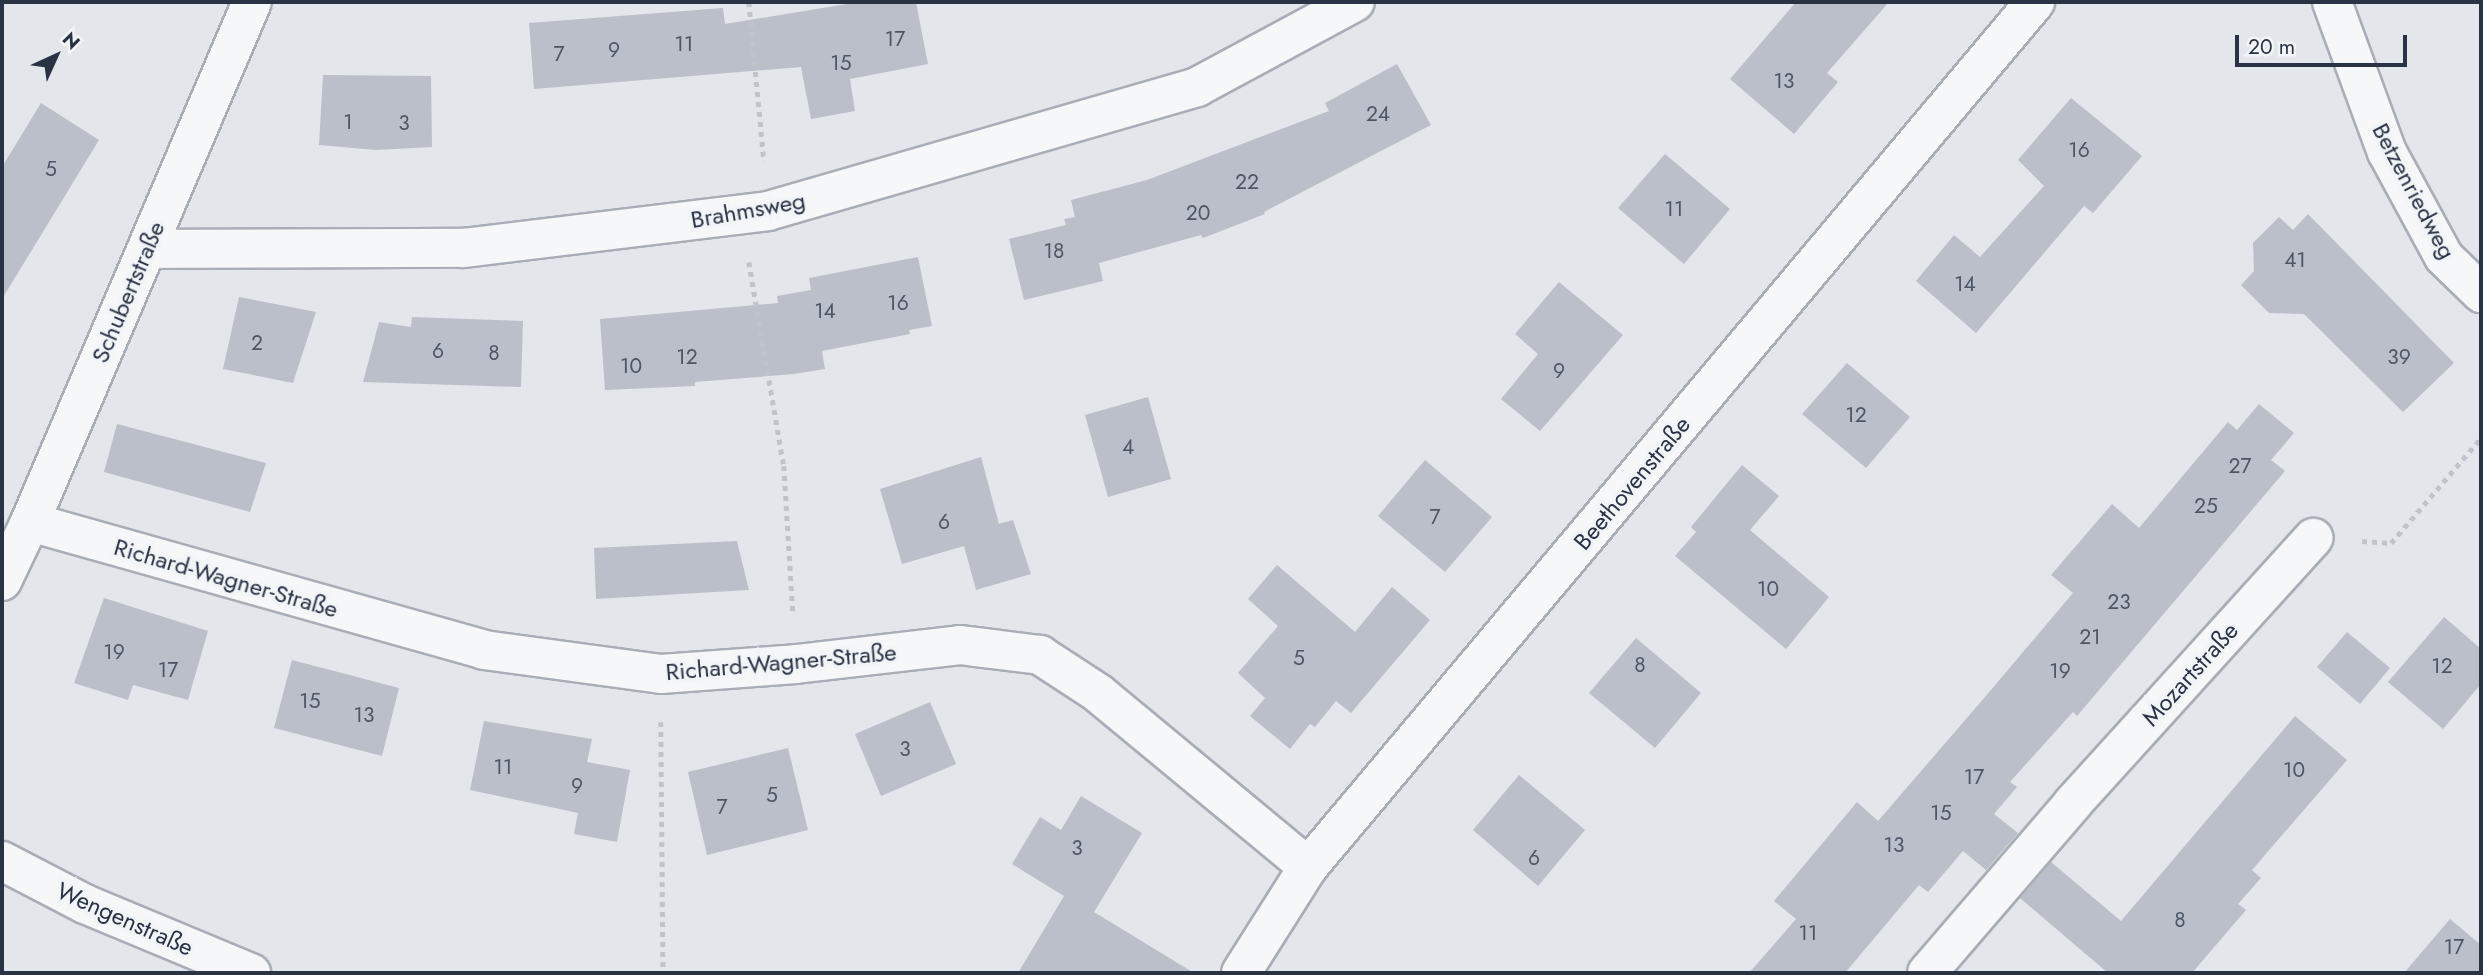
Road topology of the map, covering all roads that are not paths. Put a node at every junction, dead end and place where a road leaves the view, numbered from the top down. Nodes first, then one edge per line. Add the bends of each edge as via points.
1 (252, 2) edge
2 (1355, 2) edge
3 (2035, 2) edge
4 (2332, 2) edge
5 (147, 249) junction
6 (2481, 293) edge
7 (30, 522) junction
8 (2313, 538) road end
9 (2, 581) edge
10 (2, 861) edge
11 (1308, 867) junction
12 (251, 973) edge
13 (1241, 973) edge
14 (1927, 973) edge

1 - 5 street, Schubertstraße
2 - 5 street, Brahmsweg via 1197,87 768,211 463,247
3 - 11 street, Beethovenstraße
4 - 6 street, Betzenriedweg via 2387,152 2444,257
5 - 7 street, Schubertstraße
7 - 9 street, Schubertstraße
7 - 11 street, Richard-Wagner-Straße via 484,650 661,674 960,645 1040,655 1098,693
8 - 14 street, Mozartstraße via 2073,803
10 - 12 street, Wengenstraße via 85,904
11 - 13 street, Beethovenstraße

